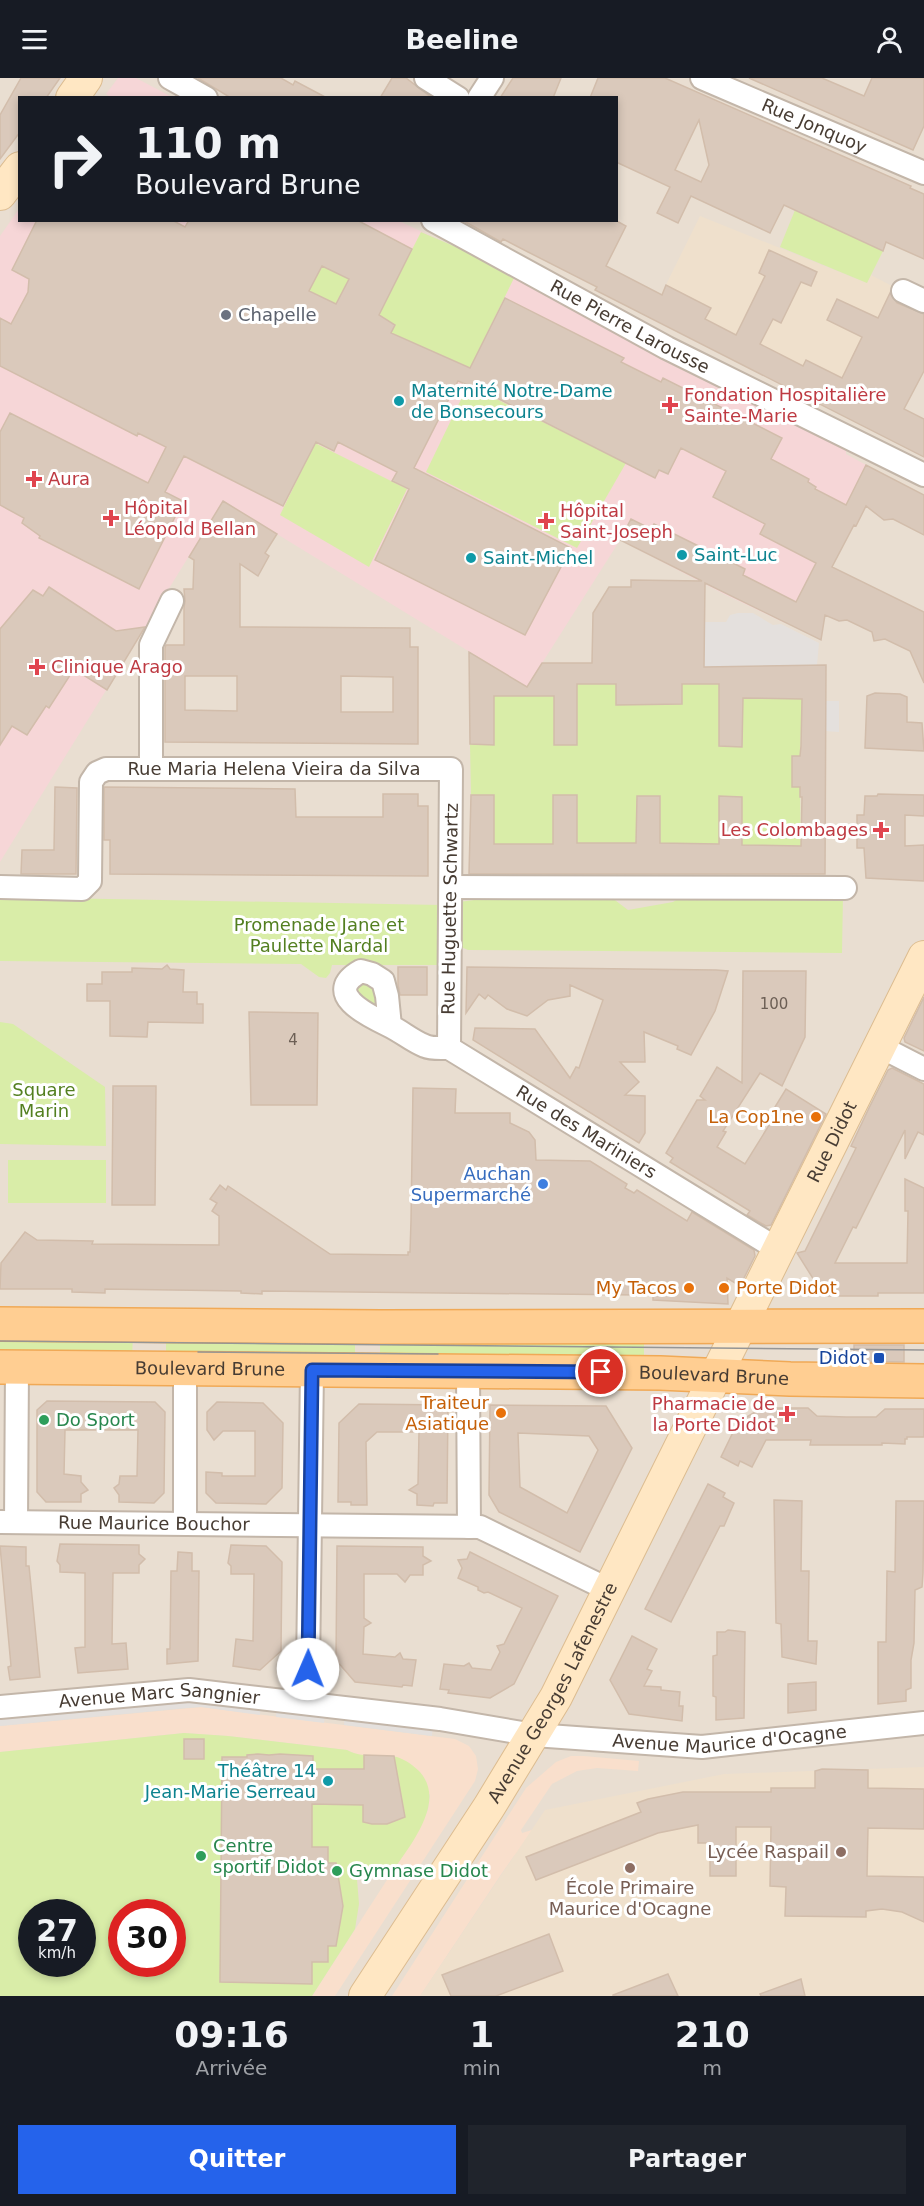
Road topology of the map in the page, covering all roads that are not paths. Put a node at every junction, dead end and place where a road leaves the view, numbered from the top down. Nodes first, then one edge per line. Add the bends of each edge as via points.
1 (86, 78) edge
2 (170, 78) edge
3 (426, 78) edge
4 (492, 78) edge
5 (702, 78) edge
6 (73, 96) edge
7 (202, 96) edge
8 (455, 96) edge
9 (479, 96) edge
10 (18, 171) edge
11 (924, 173) edge
12 (0, 194) edge
13 (437, 222) edge
14 (903, 291) dead end
15 (924, 301) edge
16 (924, 475) edge
17 (172, 601) dead end
18 (151, 769) junction
19 (451, 769) joint
20 (0, 887) edge
21 (451, 887) junction
22 (845, 888) dead end
23 (924, 957) edge
24 (390, 1026) dead end
25 (879, 1046) junction
26 (448, 1048) junction
27 (924, 1069) edge
28 (779, 1250) junction
29 (0, 1324) edge
30 (741, 1326) junction
31 (924, 1326) edge
32 (8, 1367) edge
33 (185, 1367) junction
34 (312, 1370) junction
35 (468, 1372) junction
36 (716, 1376) junction
37 (924, 1381) edge
38 (8, 1522) edge
39 (185, 1522) junction
40 (309, 1526) junction
41 (469, 1527) junction
42 (607, 1592) junction
43 (306, 1703) junction
44 (0, 1707) edge
45 (924, 1724) edge
46 (534, 1735) junction
47 (365, 1996) edge

1 - 6 street
2 - 7 street
3 - 8 street
4 - 9 street
5 - 11 street, Rue Jonquoy
10 - 12 street
13 - 16 street, Rue Pierre Larousse via 667,348
14 - 15 street
17 - 18 street via 151,645
18 - 19 street, Rue Maria Helena Vieira da Silva
18 - 20 street, Rue Maria Helena Vieira da Silva via 106,769 91,782 92,873 82,889
19 - 21 street, Rue Huguette Schwartz
21 - 22 street
21 - 26 street, Rue Huguette Schwartz
23 - 25 street, Rue Didot
24 - 26 street, Rue des Mariniers via 428,1048
25 - 27 street
25 - 28 street, Rue Didot
26 - 28 street, Rue des Mariniers
28 - 30 street, Rue Didot
29 - 30 main road
30 - 31 main road
30 - 36 street, Avenue Georges Lafenestre
32 - 33 main road, Boulevard Brune
32 - 38 street
33 - 34 main road, Boulevard Brune
33 - 39 street
34 - 35 main road, Boulevard Brune
34 - 40 street
35 - 36 main road, Boulevard Brune
35 - 41 street
36 - 37 main road, Boulevard Brune
36 - 42 street, Avenue Georges Lafenestre
38 - 39 street, Rue Maurice Bouchor
39 - 40 street, Rue Maurice Bouchor
40 - 41 street, Rue Maurice Bouchor
40 - 43 street
41 - 42 street, Rue Maurice Bouchor via 480,1527
42 - 46 street, Avenue Georges Lafenestre
43 - 44 street, Avenue Marc Sangnier via 189,1690
43 - 46 street, Avenue Marc Sangnier
45 - 46 street, Avenue Maurice d'Ocagne via 702,1747
46 - 47 street, Avenue Georges Lafenestre

